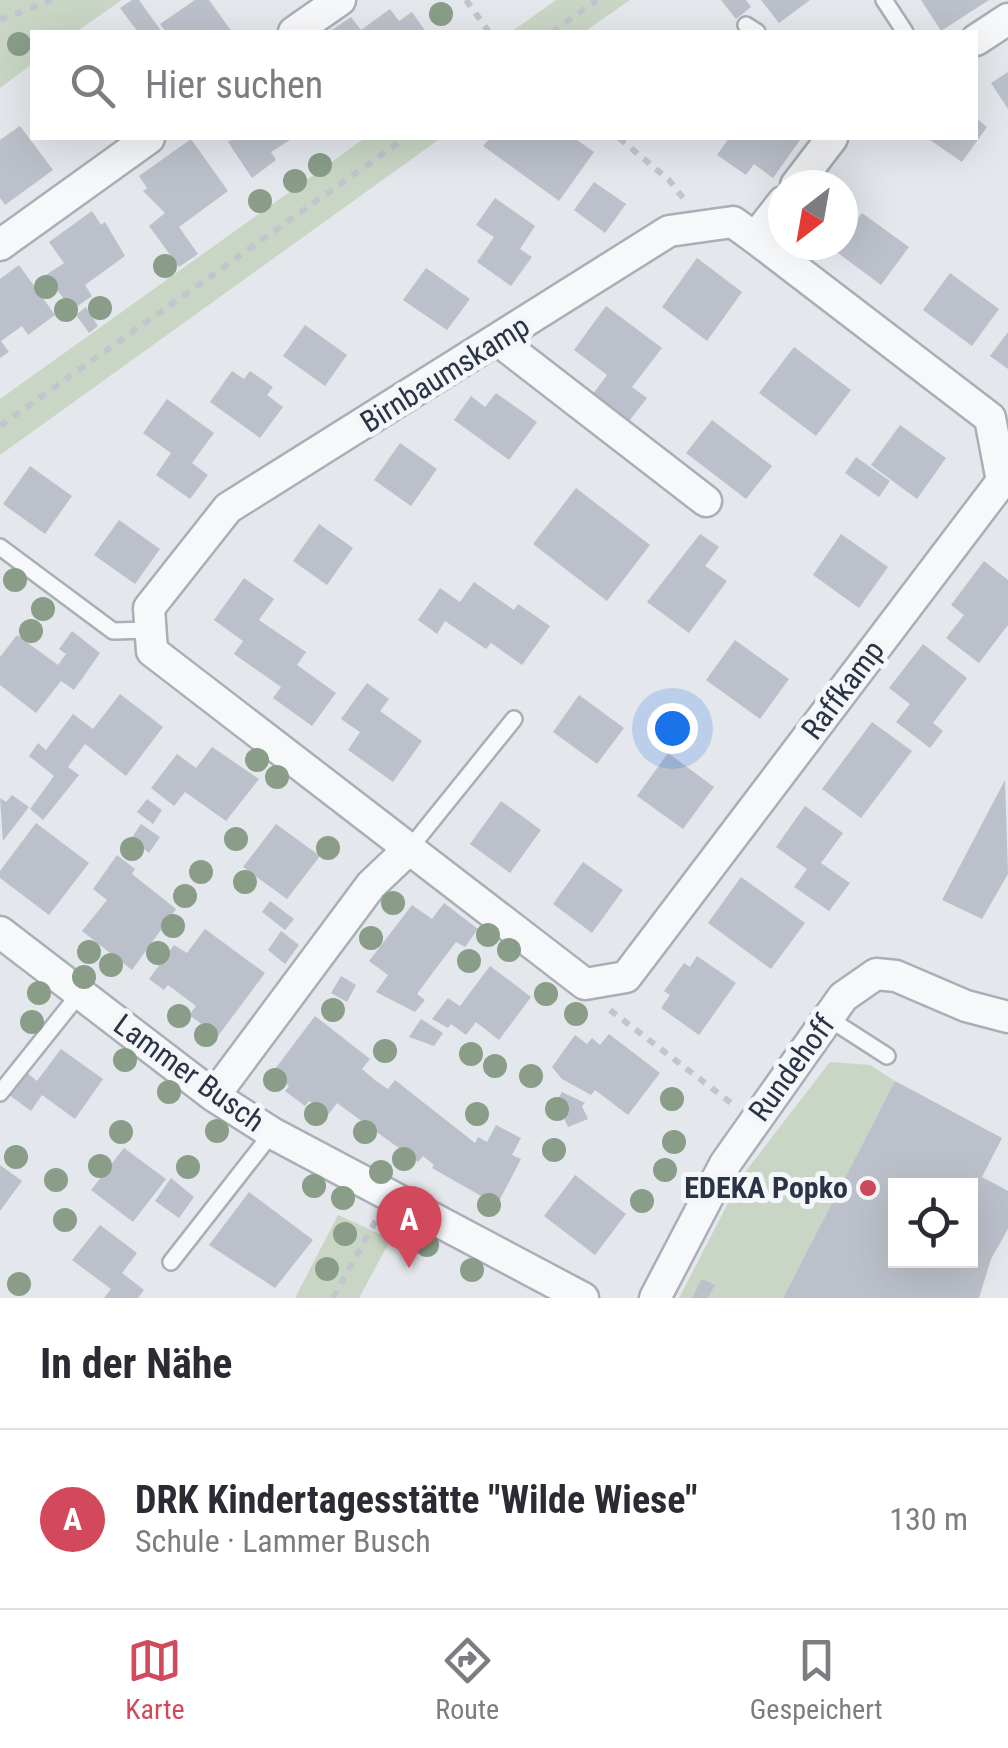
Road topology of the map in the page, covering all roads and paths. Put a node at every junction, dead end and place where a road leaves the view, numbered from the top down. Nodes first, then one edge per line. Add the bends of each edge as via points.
1 (52, 0) edge
2 (340, 0) edge
3 (466, 0) edge
4 (597, 0) edge
5 (884, 0) edge
6 (1008, 19) edge
7 (0, 20) edge
8 (297, 30) edge
9 (488, 30) edge
10 (555, 30) edge
11 (903, 30) edge
12 (978, 39) edge
13 (146, 140) edge
14 (402, 140) edge
15 (621, 140) edge
16 (830, 140) edge
17 (807, 170) edge
18 (768, 221) edge
19 (700, 226) junction
20 (755, 238) junction
21 (0, 245) edge
22 (499, 341) junction
23 (0, 426) edge
24 (706, 502) dead end
25 (0, 547) edge
26 (150, 630) junction
27 (514, 719) dead end
28 (410, 848) junction
29 (0, 932) edge
30 (585, 984) junction
31 (80, 994) junction
32 (1008, 1017) edge
33 (828, 1018) junction
34 (887, 1056) dead end
35 (0, 1093) edge
36 (214, 1096) junction
37 (754, 1120) junction
38 (272, 1133) junction
39 (390, 1197) junction
40 (171, 1262) dead end
41 (333, 1298) edge
42 (584, 1298) edge
43 (655, 1298) edge

1 - 7 path
2 - 8 street
3 - 9 path
4 - 10 path
5 - 11 lane
6 - 12 street
13 - 21 street
14 - 23 path
15 - 19 path via 669,180
16 - 17 street
18 - 20 street
19 - 20 street, Birnbaumskamp via 734,222
19 - 22 street, Birnbaumskamp via 668,231
20 - 30 street, Raffkamp via 990,418 1002,481 626,977
22 - 24 street
22 - 26 street, Birnbaumskamp via 228,508 150,608
25 - 26 lane via 113,632
26 - 28 street via 152,652
27 - 28 lane
28 - 30 street
28 - 36 street via 371,885
29 - 31 street, Lammer Busch
30 - 37 path via 614,1014
31 - 35 lane
31 - 36 street, Lammer Busch
32 - 33 street, Rundehoff via 876,974 843,997
33 - 34 lane
33 - 37 street, Rundehoff
36 - 38 street, Lammer Busch
37 - 43 street, Rundehoff
38 - 39 street, Lammer Busch
38 - 40 lane
39 - 41 path
39 - 42 street, Lammer Busch

